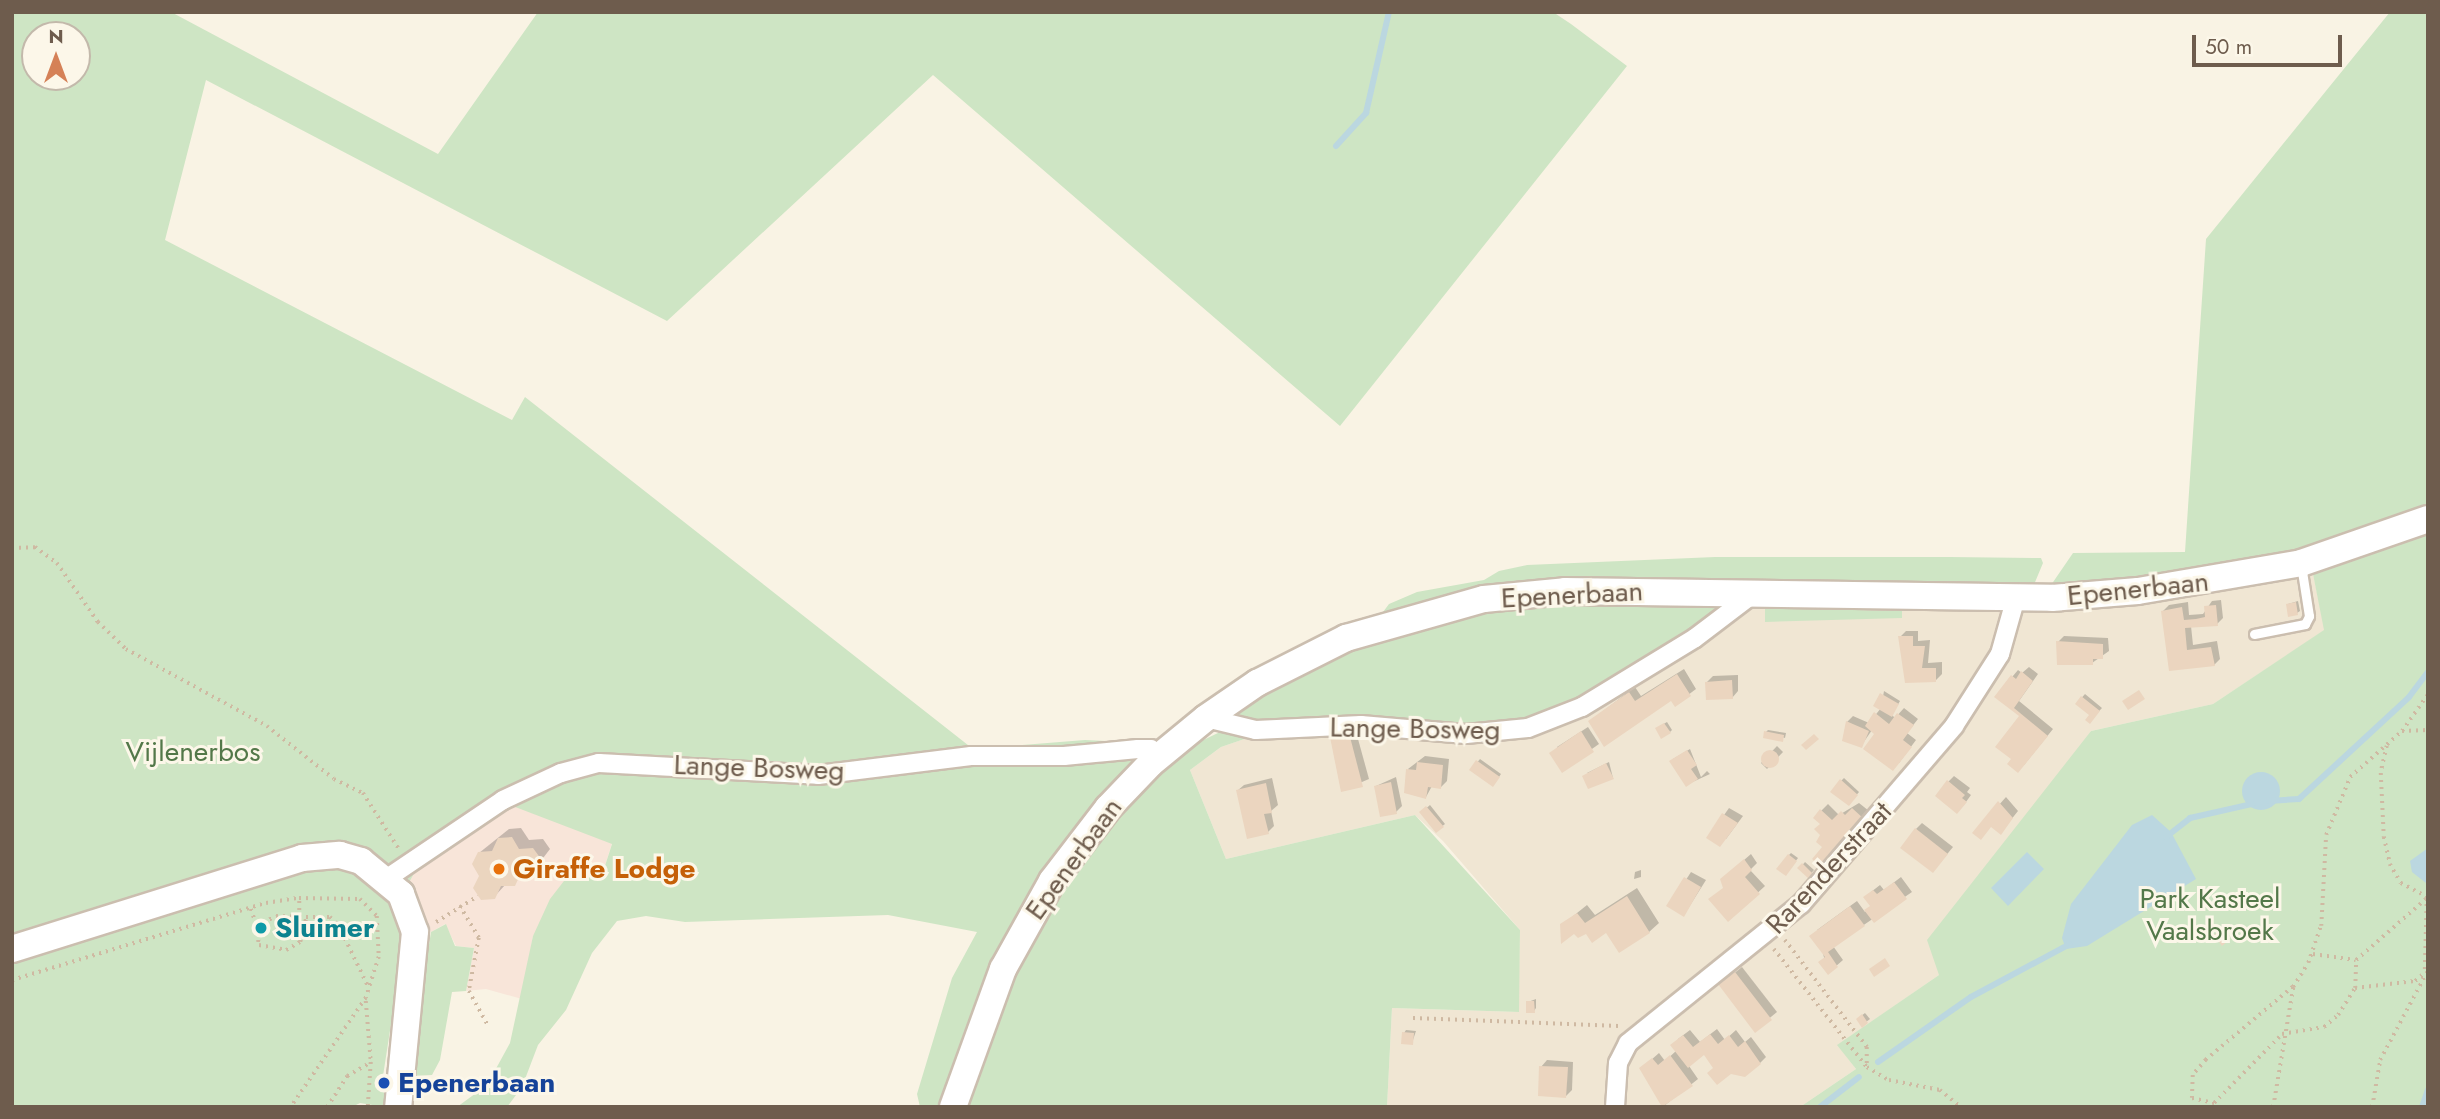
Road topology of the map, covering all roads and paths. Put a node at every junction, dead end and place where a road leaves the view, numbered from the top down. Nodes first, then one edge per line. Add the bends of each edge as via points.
1 (2428, 519) edge
2 (12, 548) edge
3 (2301, 563) junction
4 (1754, 593) junction
5 (2016, 597) junction
6 (2254, 634) dead end
7 (2428, 694) edge
8 (1206, 718) junction
9 (2428, 730) edge
10 (2402, 731) junction
11 (2388, 744) junction
12 (1159, 757) junction
13 (396, 871) junction
14 (478, 896) dead end
15 (2428, 897) edge
16 (299, 898) junction
17 (460, 906) junction
18 (251, 908) junction
19 (299, 917) junction
20 (306, 918) junction
21 (257, 926) junction
22 (415, 932) junction
23 (1770, 932) junction
24 (12, 949) edge
25 (2312, 954) junction
26 (2356, 960) junction
27 (2427, 971) edge
28 (12, 980) edge
29 (2292, 987) junction
30 (368, 988) junction
31 (2355, 988) junction
32 (366, 999) junction
33 (1413, 1018) dead end
34 (487, 1024) dead end
35 (1646, 1028) junction
36 (2282, 1034) junction
37 (371, 1062) junction
38 (1867, 1067) junction
39 (2214, 1103) junction
40 (291, 1107) edge
41 (327, 1107) edge
42 (368, 1107) edge
43 (398, 1107) edge
44 (953, 1107) edge
45 (1615, 1107) edge
46 (1961, 1107) edge
47 (2209, 1107) edge
48 (2273, 1107) edge
49 (2372, 1107) edge

1 - 3 street, Epenerbaan
2 - 13 path via 35,547 57,563 97,622 126,649 267,726 334,779 371,800
3 - 5 street, Epenerbaan via 2138,591
3 - 6 lane via 2309,616 2305,624
4 - 5 street, Epenerbaan
4 - 8 street, Epenerbaan via 1565,591 1449,607 1317,651
4 - 8 street, Lange Bosweg via 1695,638 1591,702 1528,728 1466,734 1362,725 1256,730
5 - 23 street, Rarenderstraat via 2000,654 1954,726 1839,865
7 - 10 path
8 - 12 street, Epenerbaan
9 - 10 path
10 - 11 path
11 - 15 path via 2381,773 2390,864 2401,883
11 - 25 path via 2350,777 2326,835 2321,926
12 - 13 street, Lange Bosweg via 1151,749 1064,756 971,756 818,775 599,763 561,773 503,800
12 - 44 street, Epenerbaan via 1108,808 1033,910 993,992
13 - 22 street
13 - 24 street via 340,855 302,858
14 - 17 path
15 - 26 path
15 - 27 path
16 - 18 path
16 - 19 path
16 - 30 path via 360,899 377,916 379,957
17 - 22 path
17 - 34 path via 479,938 469,991
18 - 21 path
18 - 28 path
19 - 20 path
19 - 21 path via 276,916
20 - 21 path via 300,942 286,950 259,945
20 - 30 path via 330,917 339,926
22 - 43 street
23 - 35 street, Rarenderstraat
23 - 38 path
23 - 38 path via 1856,1031 1867,1047
25 - 26 path
25 - 29 path
26 - 31 path
27 - 31 path via 2415,981
27 - 49 path via 2380,1060
29 - 36 path
29 - 39 path via 2193,1075 2192,1098
30 - 32 path
31 - 36 path via 2324,1027
32 - 37 path
32 - 40 path
33 - 35 path
35 - 45 street, Rarenderstraat via 1622,1053
36 - 39 path
36 - 48 path
37 - 41 path via 347,1076
37 - 42 path
38 - 46 path via 1889,1080 1940,1090
39 - 47 path

